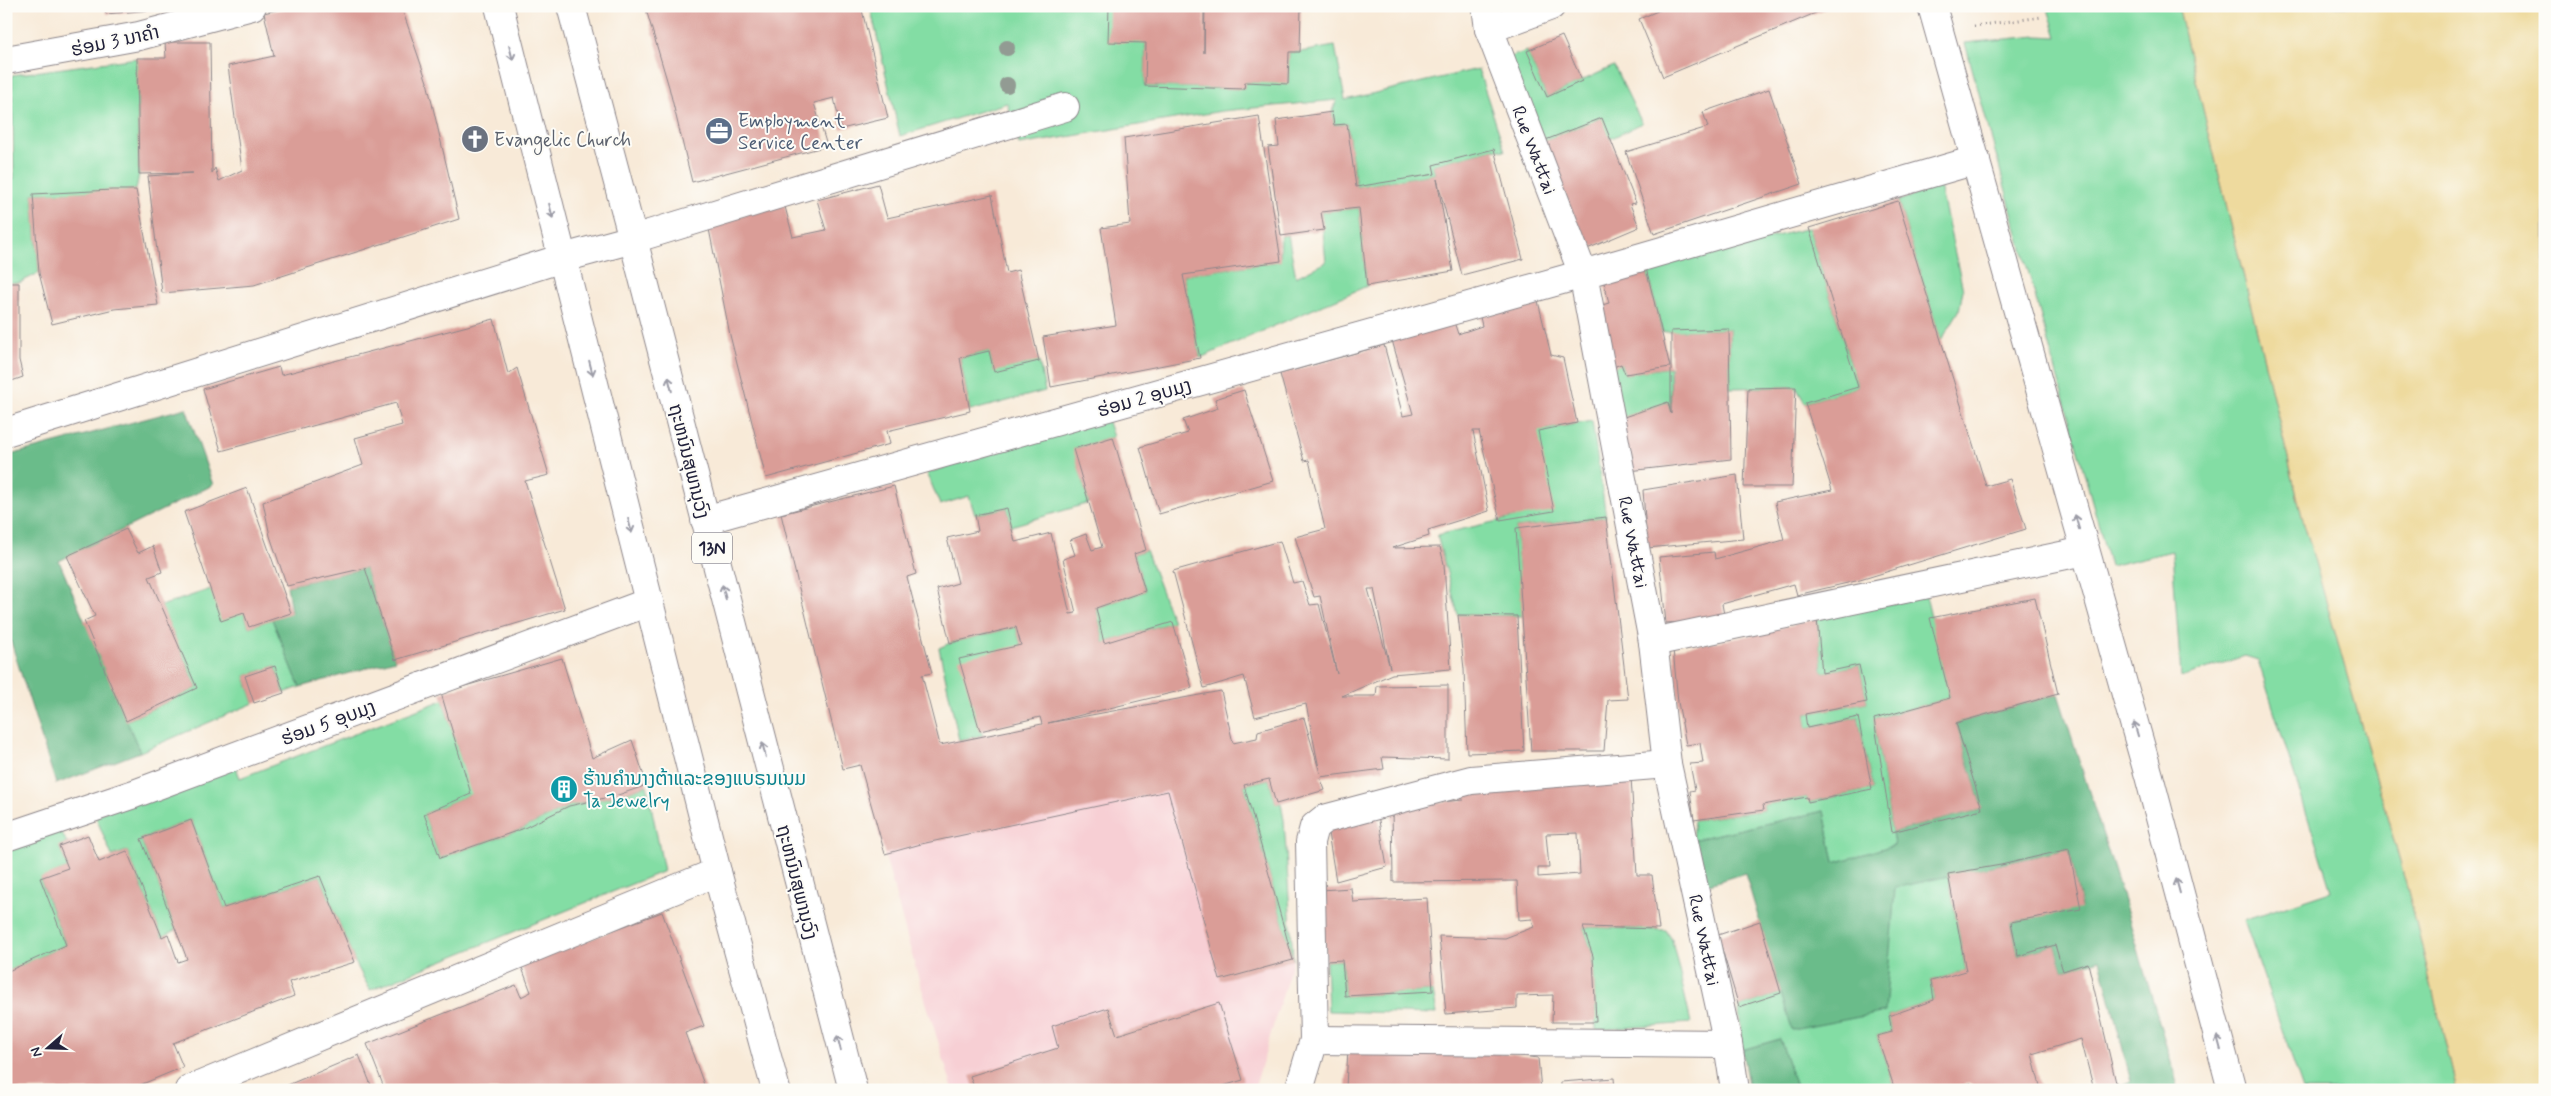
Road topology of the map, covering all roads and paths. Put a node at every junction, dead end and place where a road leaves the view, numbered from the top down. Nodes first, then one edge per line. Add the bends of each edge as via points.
1 (252, 6) edge
2 (499, 6) edge
3 (571, 6) edge
4 (1551, 6) edge
5 (2042, 17) dead end
6 (1487, 18) edge
7 (1936, 18) edge
8 (6, 60) edge
9 (1065, 107) dead end
10 (1976, 160) junction
11 (634, 240) junction
12 (563, 258) junction
13 (1583, 274) junction
14 (6, 432) edge
15 (705, 520) junction
16 (2085, 551) junction
17 (649, 602) junction
18 (1653, 642) junction
19 (1667, 764) junction
20 (6, 837) edge
21 (717, 872) junction
22 (1314, 1040) junction
23 (1728, 1044) junction
24 (190, 1090) edge
25 (776, 1090) edge
26 (852, 1090) edge
27 (1299, 1090) edge
28 (1735, 1090) edge
29 (2232, 1090) edge

1 - 8 main road, ຮ່ອມ 3 ນາຄຳ via 139,36
2 -> 12 main road
3 - 11 main road, ຖະຫນົນສຸພານຸວົງ / 13N
4 - 6 main road
5 - 7 path
6 - 13 main road, Rue Wattai
7 - 10 main road
9 - 11 main road
10 - 13 main road, ຮ່ອມ 2 ອຸບມຸງ
16 -> 10 main road
11 - 12 main road
15 -> 11 main road, ຖະຫນົນສຸພານຸວົງ / 13N
12 - 14 main road
12 -> 17 main road
13 - 15 main road, ຮ່ອມ 2 ອຸບມຸງ
13 - 18 main road, Rue Wattai
26 -> 15 main road, ຖະຫນົນສຸພານຸວົງ / 13N
16 - 18 main road
29 -> 16 main road via 2149,776
17 - 20 main road, ຮ່ອມ 5 ອຸບມຸງ via 143,791
17 - 21 main road
18 - 19 main road, Rue Wattai
19 - 22 main road via 1471,780 1324,818 1314,827 1310,842
19 - 23 main road, Rue Wattai
21 - 24 main road
21 - 25 main road
22 - 23 main road
22 - 27 main road
23 - 28 main road, Rue Wattai

